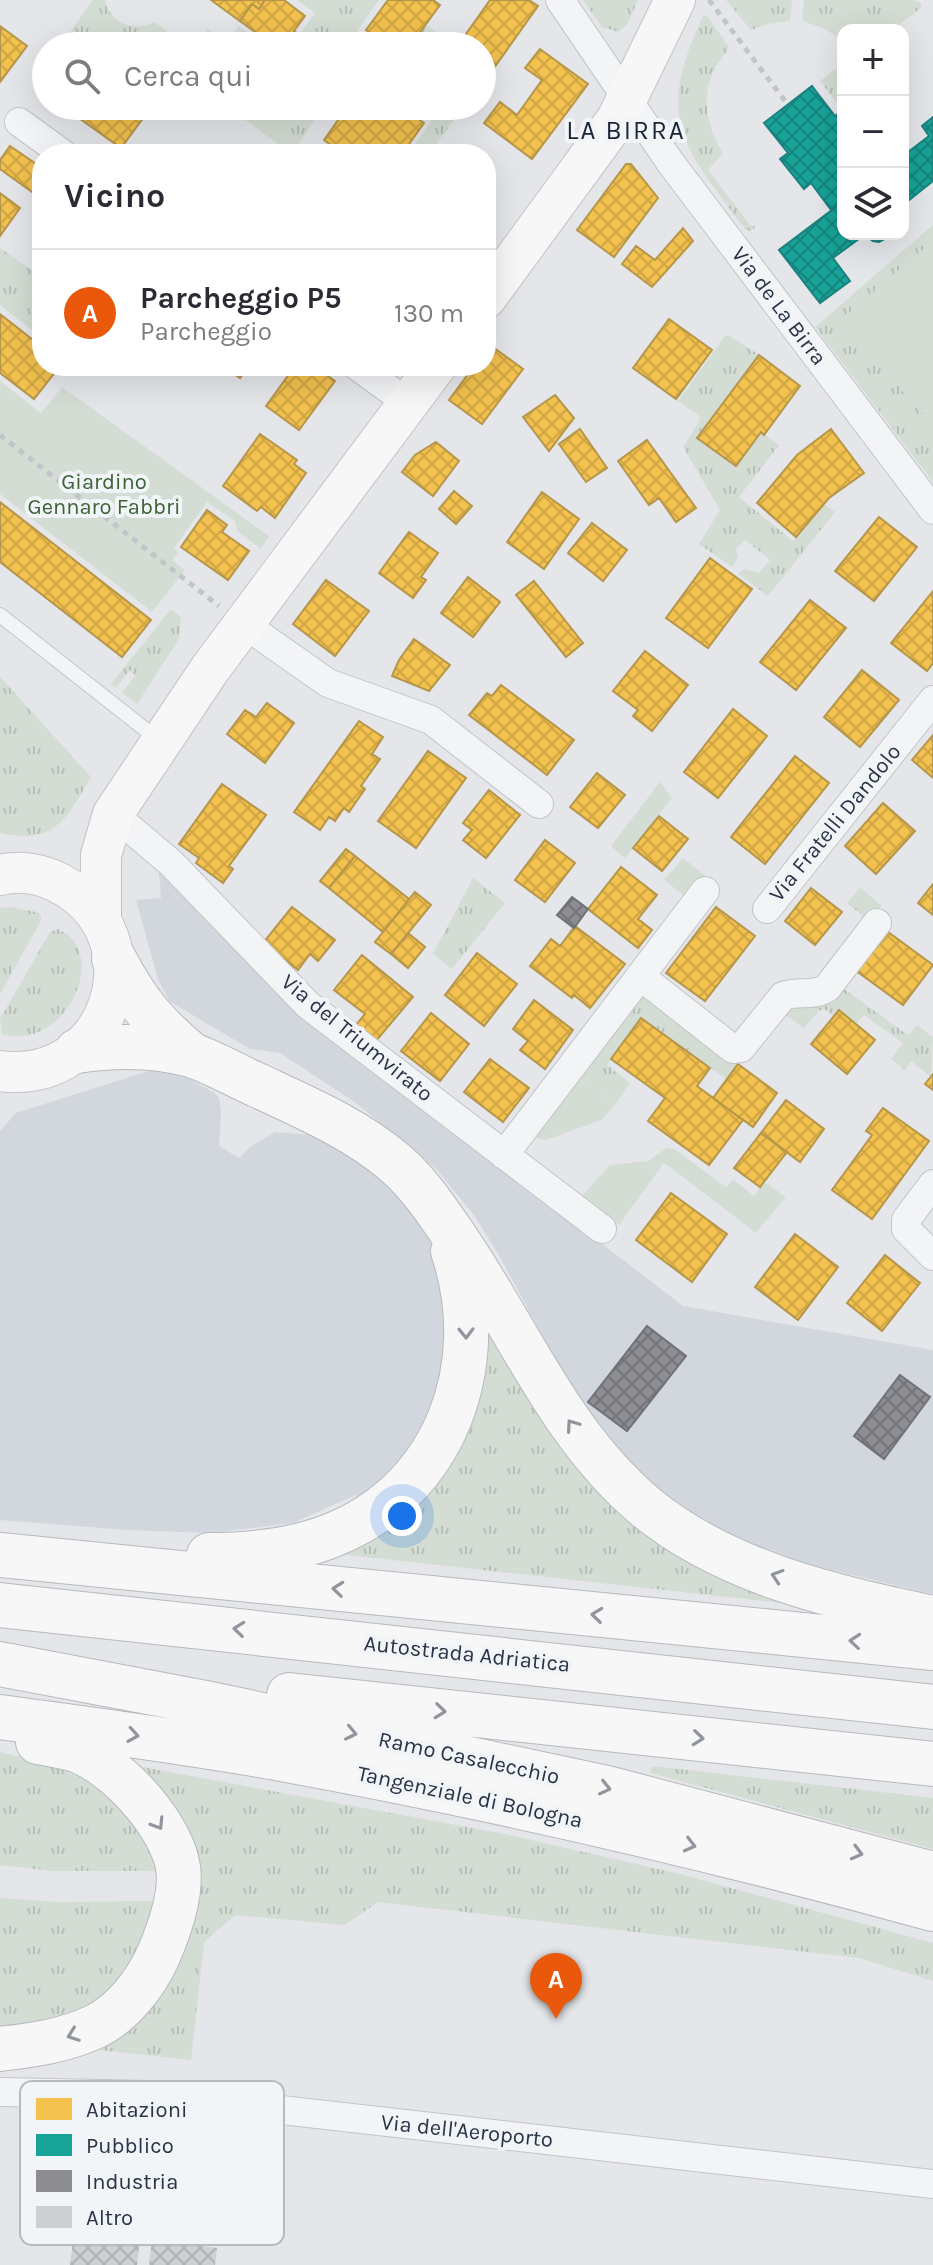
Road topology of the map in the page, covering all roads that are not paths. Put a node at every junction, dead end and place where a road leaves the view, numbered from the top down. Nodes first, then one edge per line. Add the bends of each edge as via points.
1 (560, 0) edge
2 (675, 0) edge
3 (628, 99) junction
4 (19, 122) dead end
5 (49, 144) edge
6 (496, 285) edge
7 (371, 376) edge
8 (428, 376) edge
9 (408, 403) junction
10 (933, 510) edge
11 (0, 615) edge
12 (234, 616) junction
13 (933, 700) edge
14 (160, 741) junction
15 (539, 804) dead end
16 (113, 814) junction
17 (6, 873) edge
18 (705, 891) dead end
19 (767, 909) dead end
20 (877, 923) dead end
21 (107, 940) junction
22 (640, 976) junction
23 (77, 1051) junction
24 (193, 1056) junction
25 (6, 1075) edge
26 (504, 1155) junction
27 (933, 1184) edge
28 (433, 1205) junction
29 (602, 1229) dead end
30 (933, 1256) edge
31 (0, 1547) edge
32 (0, 1555) edge
33 (0, 1605) edge
34 (933, 1618) edge
35 (933, 1648) edge
36 (0, 1664) edge
37 (651, 1674) junction
38 (933, 1684) edge
39 (933, 1707) edge
40 (0, 1717) edge
41 (0, 1734) edge
42 (933, 1764) edge
43 (933, 1874) edge
44 (933, 1909) edge
45 (0, 2049) edge
46 (0, 2092) edge
47 (20, 2092) edge
48 (284, 2110) edge
49 (933, 2184) edge

1 - 3 street, Via de La Birra
2 - 3 main road
3 - 6 main road via 591,158
3 - 10 street, Via de La Birra
4 - 5 street
7 - 9 street
8 - 9 main road
9 - 12 main road
11 - 14 lane
12 - 14 main road
12 - 15 street via 328,683 431,720
13 - 19 street, Via Fratelli Dandolo
14 - 16 main road
16 - 17 main road via 65,854
16 - 21 main road via 101,855
16 - 26 street, Via del Triumvirato via 171,863 308,1005
17 - 21 main road via 35,874 66,887 81,897
18 - 22 street
20 - 22 street via 827,988 783,996 741,1048 733,1049
21 - 23 main road via 112,999 97,1030
21 - 24 highway via 131,991 151,1018
22 - 26 street
23 - 24 highway via 133,1046
23 - 25 main road via 52,1064
24 - 28 highway via 304,1106 373,1146
26 - 29 street, Via del Triumvirato
27 - 30 street via 906,1220 906,1229
28 -> 31 highway via 464,1292 464,1374 438,1444 380,1509 329,1537 267,1552 190,1555
34 -> 28 highway via 829,1594 718,1554 647,1507 585,1444
35 -> 32 highway
37 -> 33 highway, Autostrada Adriatica
36 -> 42 highway
36 -> 43 highway, Ramo Casalecchio via 475,1759 723,1817
37 - 38 highway
37 - 39 highway, Autostrada Adriatica
40 -> 44 highway, Tangenziale di Bologna via 281,1759 489,1800 662,1838
41 -> 45 highway via 76,1750 124,1780 159,1823 177,1863 168,1933 152,1970 129,2001 97,2026 46,2044
46 - 47 street, Via dell'Aeroporto
48 - 49 street, Via dell'Aeroporto

